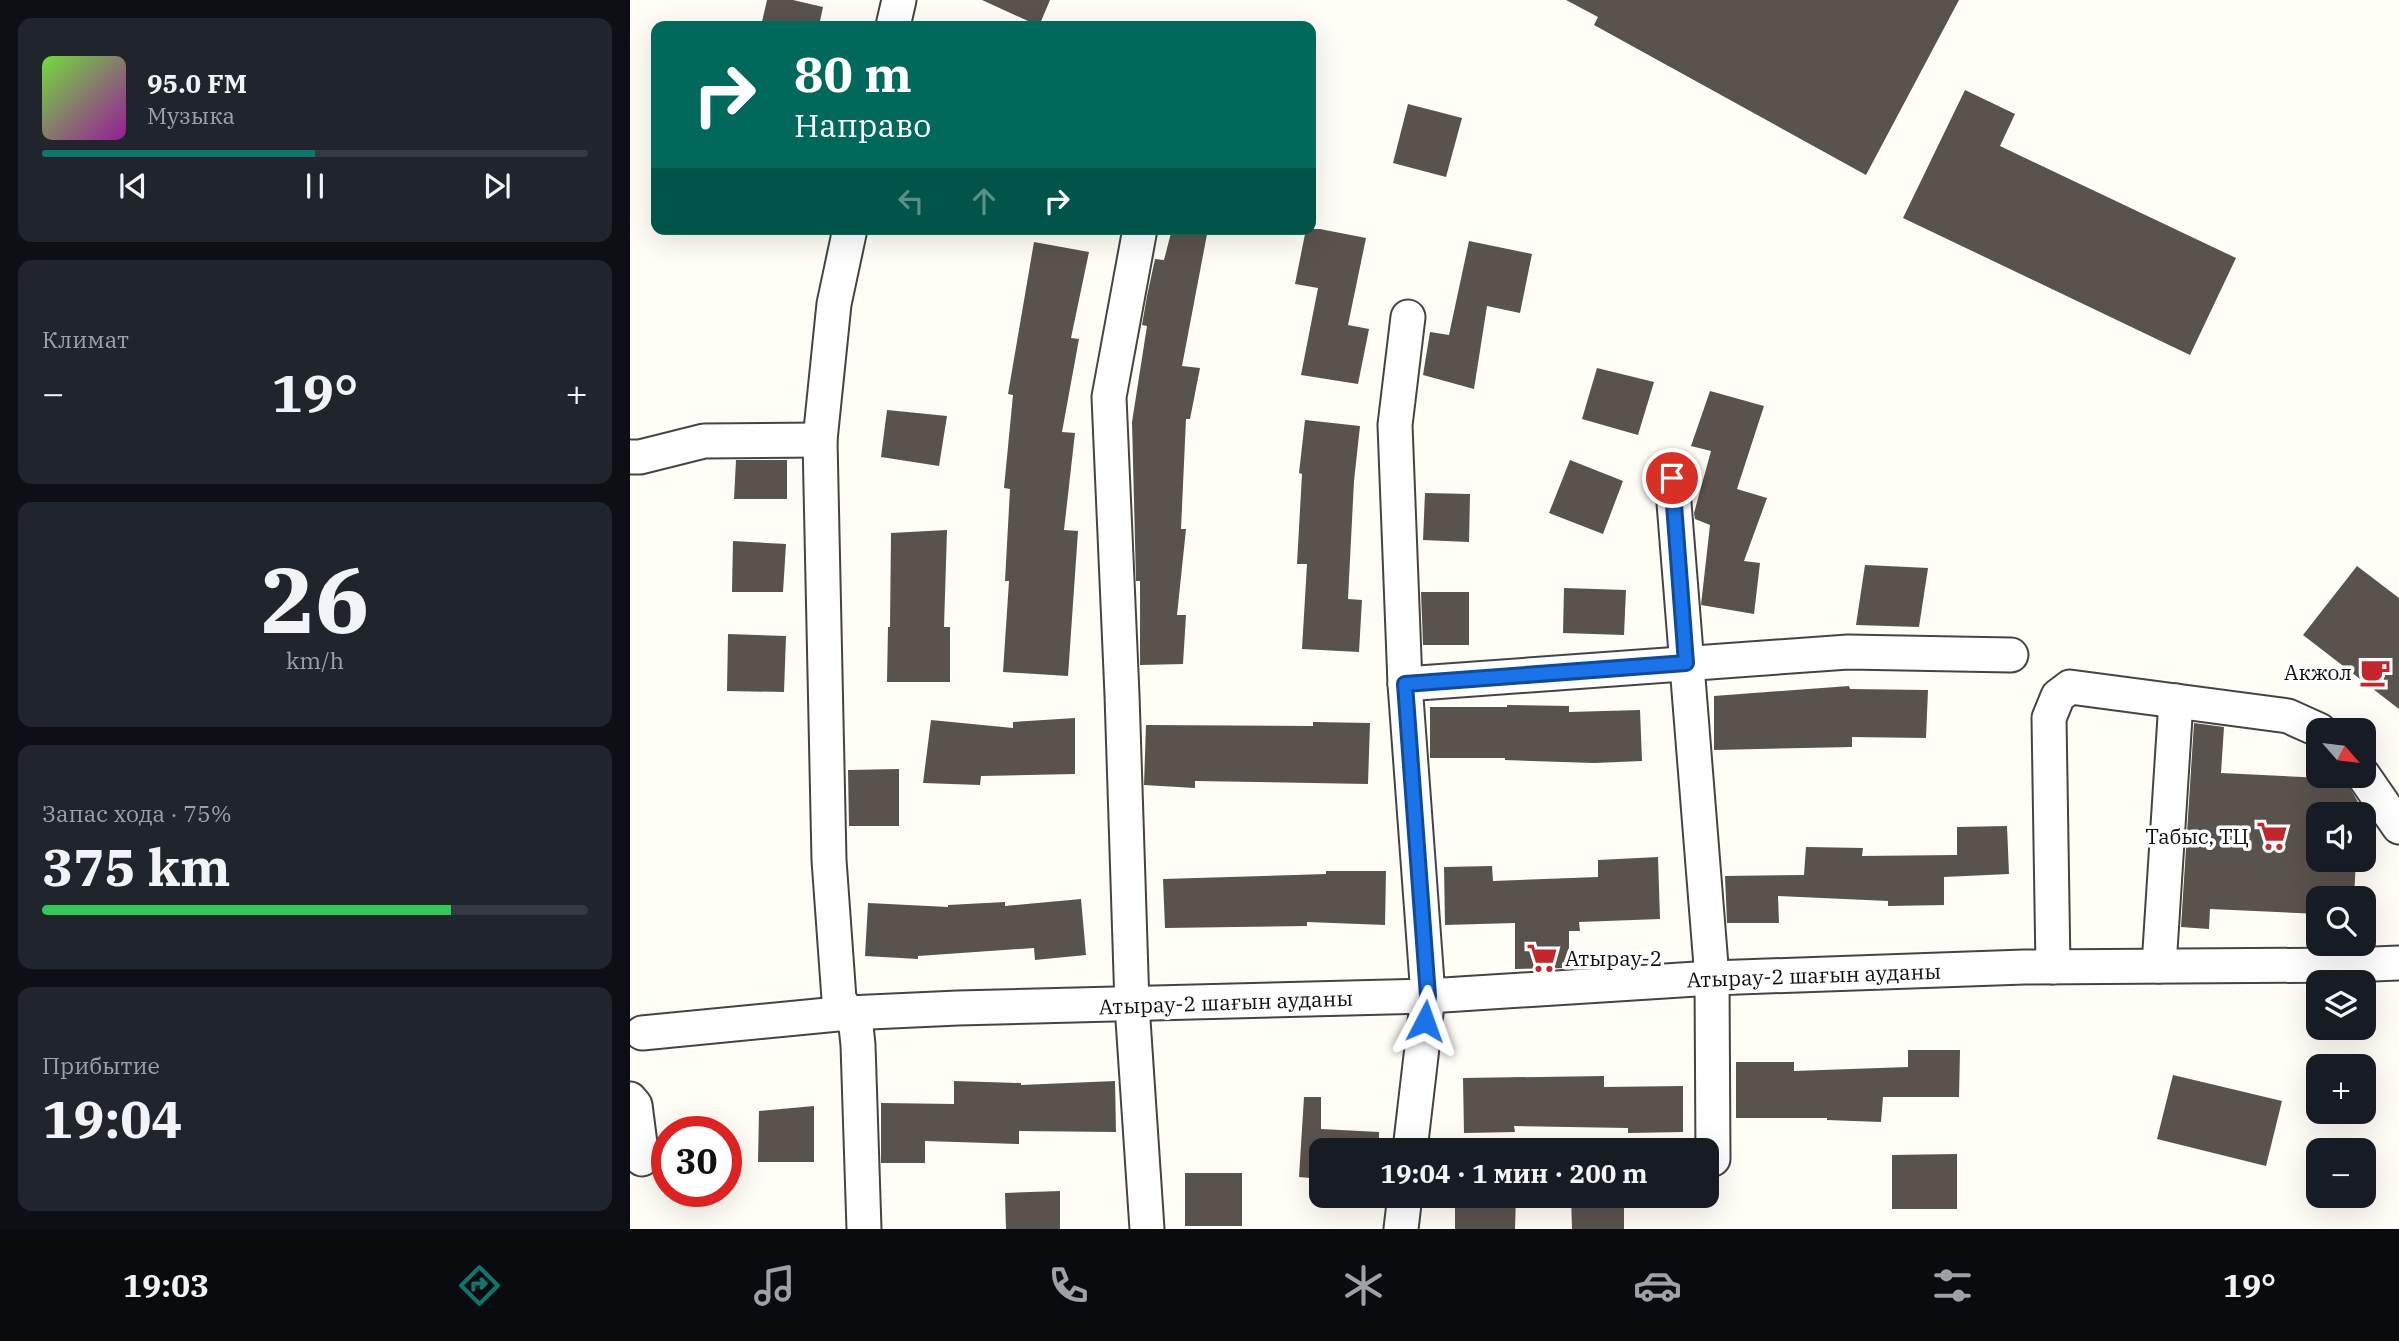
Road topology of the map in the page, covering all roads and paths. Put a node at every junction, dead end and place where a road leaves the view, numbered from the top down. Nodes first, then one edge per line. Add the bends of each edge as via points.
1 (899, 0) edge
2 (894, 21) edge
3 (849, 235) edge
4 (1139, 235) edge
5 (1408, 317) dead end
6 (820, 440) junction
7 (630, 457) edge
8 (1672, 478) dead end
9 (2011, 654) dead end
10 (1686, 663) junction
11 (1405, 684) junction
12 (2176, 701) junction
13 (2306, 724) edge
14 (2372, 788) edge
15 (2399, 827) edge
16 (2399, 963) edge
17 (2160, 966) junction
18 (2053, 967) junction
19 (1712, 978) junction
20 (1428, 996) junction
21 (1132, 1005) junction
22 (848, 1013) junction
23 (642, 1033) dead end
24 (630, 1099) edge
25 (1411, 1138) edge
26 (1713, 1138) edge
27 (642, 1159) dead end
28 (1403, 1208) edge
29 (864, 1229) edge
30 (1147, 1229) edge
31 (1401, 1229) edge

1 - 2 street
3 - 6 street via 834,304
4 - 21 street via 1109,397
5 - 11 street via 1395,425
6 - 7 street via 704,441
6 - 22 street via 829,860 839,999
8 - 10 street
9 - 10 street via 1848,652
10 - 11 street
10 - 19 street
11 - 20 street
12 - 13 street via 2288,716
12 - 17 street
12 - 18 street via 2070,687 2058,695 2049,718
14 - 15 street
16 - 17 street, Атырау-2 шағын ауданы
17 - 18 street, Атырау-2 шағын ауданы
18 - 19 street, Атырау-2 шағын ауданы
19 - 20 street, Атырау-2 шағын ауданы
19 - 26 street
20 - 21 street, Атырау-2 шағын ауданы
20 - 25 street
21 - 22 street, Атырау-2 шағын ауданы
21 - 30 street
22 - 23 street, Атырау-2 шағын ауданы
22 - 29 street via 856,1026 858,1045
24 - 27 street via 635,1105
28 - 31 street

